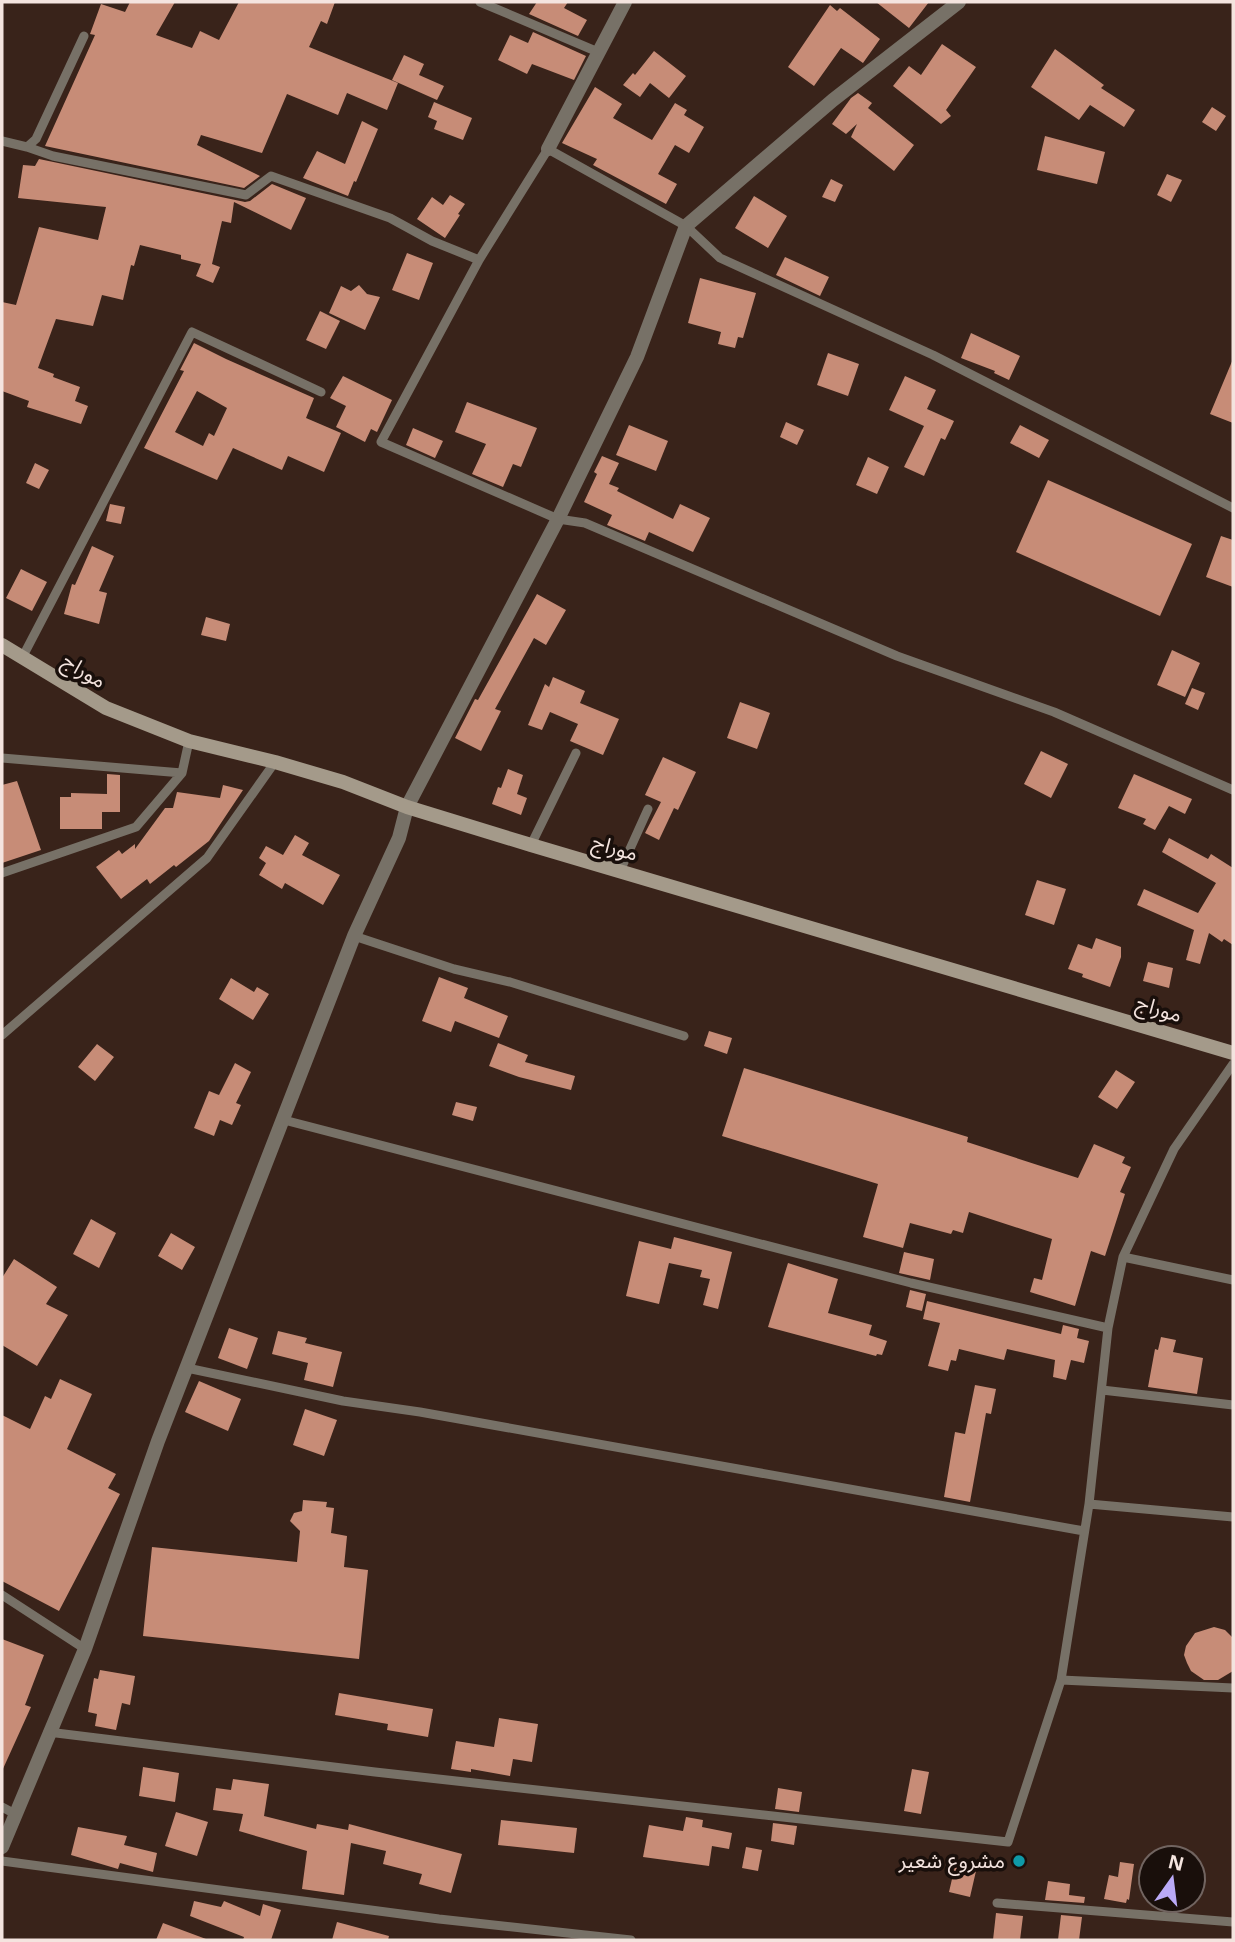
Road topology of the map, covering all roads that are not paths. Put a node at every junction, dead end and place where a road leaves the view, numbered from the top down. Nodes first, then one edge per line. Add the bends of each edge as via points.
1 (480, 2) edge
2 (625, 2) edge
3 (959, 2) edge
4 (84, 36) dead end
5 (598, 52) junction
6 (2, 141) edge
7 (27, 147) junction
8 (548, 149) junction
9 (686, 226) junction
10 (478, 260) junction
11 (321, 392) dead end
12 (1233, 508) edge
13 (558, 519) junction
14 (2, 645) edge
15 (22, 658) junction
16 (189, 741) junction
17 (576, 752) dead end
18 (2, 758) edge
19 (275, 762) junction
20 (182, 773) junction
21 (1233, 790) edge
22 (407, 807) junction
23 (648, 809) dead end
24 (531, 845) junction
25 (620, 871) junction
26 (2, 873) edge
27 (354, 936) junction
28 (2, 1035) edge
29 (684, 1037) dead end
30 (1233, 1053) edge
31 (1233, 1063) edge
32 (284, 1120) junction
33 (1124, 1257) junction
34 (1233, 1280) edge
35 (1108, 1328) junction
36 (187, 1368) junction
37 (1102, 1390) junction
38 (1233, 1405) edge
39 (1089, 1504) junction
40 (1233, 1517) edge
41 (1084, 1531) junction
42 (2, 1595) edge
43 (85, 1649) junction
44 (1061, 1680) junction
45 (1233, 1688) edge
46 (48, 1732) junction
47 (8, 1811) edge
48 (2, 1847) edge
49 (2, 1861) edge
50 (997, 1903) dead end
51 (1233, 1922) edge
52 (632, 1940) edge

1 - 5 lane
2 - 5 street
3 - 9 street via 833,100
4 - 7 lane via 37,139
5 - 8 street
6 - 7 lane
7 - 10 lane via 246,195 271,176 390,218
8 - 9 lane
8 - 10 lane
9 - 12 lane via 720,258 933,355
9 - 13 street via 637,357
10 - 13 lane via 381,442
11 - 15 lane via 192,332
13 - 21 lane via 586,523 897,656 1054,712
13 - 22 street
14 - 15 main road, موراج
15 - 16 main road, موراج via 106,708
16 - 19 main road, موراج
16 - 20 lane
17 - 24 lane
18 - 20 lane
19 - 22 main road, موراج
19 - 28 lane via 207,858
20 - 26 lane via 136,827
22 - 24 main road, موراج
22 - 27 street via 400,838
23 - 25 lane
24 - 25 main road, موراج
25 - 30 main road, موراج
27 - 29 lane
27 - 32 street
31 - 33 lane via 1174,1149
32 - 35 lane via 911,1283
32 - 36 street
33 - 34 lane
33 - 35 lane
35 - 37 lane
36 - 41 lane via 343,1401
36 - 43 street
37 - 38 lane
37 - 39 lane
39 - 40 lane
39 - 41 lane
41 - 44 lane
42 - 43 lane
43 - 46 street
44 - 45 lane
44 - 46 lane via 1008,1842
46 - 47 street
47 - 48 street
49 - 52 lane
50 - 51 lane

